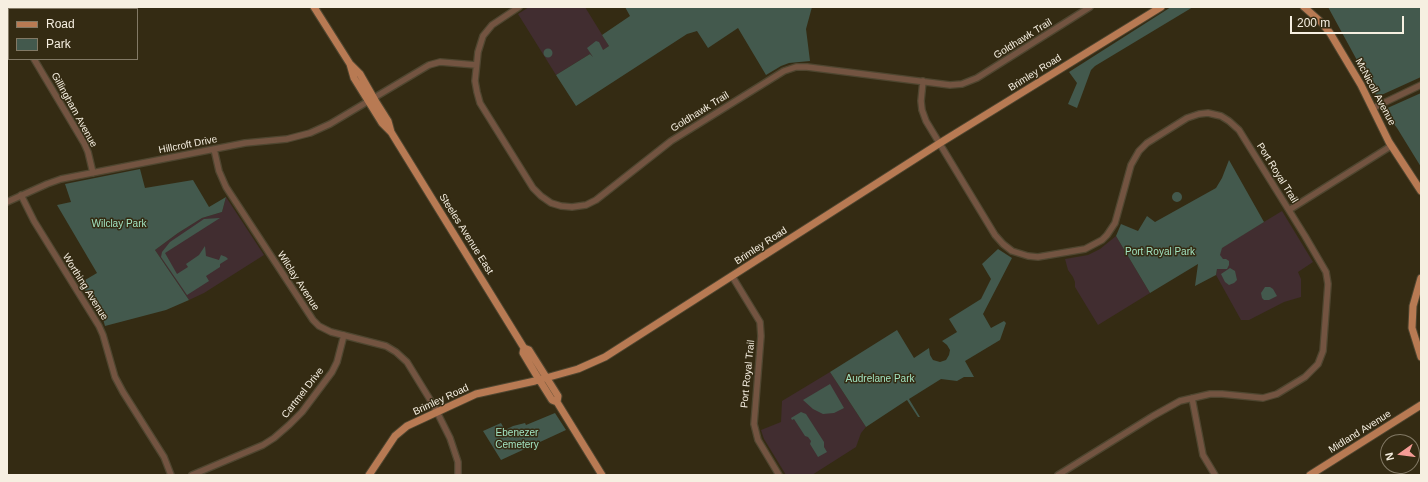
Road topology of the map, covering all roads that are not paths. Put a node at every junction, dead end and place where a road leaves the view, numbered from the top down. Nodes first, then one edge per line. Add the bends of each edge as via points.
1 (314, 7) edge
2 (520, 7) edge
3 (1090, 7) edge
4 (1161, 7) edge
5 (1304, 7) edge
6 (7, 11) edge
7 (8, 19) edge
8 (35, 60) edge
9 (476, 65) junction
10 (922, 81) junction
11 (1421, 85) edge
12 (371, 99) junction
13 (1373, 108) junction
14 (940, 143) junction
15 (1391, 146) junction
16 (214, 149) junction
17 (93, 173) junction
18 (1421, 192) edge
19 (22, 195) junction
20 (7, 202) edge
21 (1289, 210) junction
22 (732, 276) junction
23 (1421, 278) edge
24 (344, 336) junction
25 (1421, 357) edge
26 (543, 379) junction
27 (1192, 398) junction
28 (1421, 405) edge
29 (438, 412) junction
30 (171, 475) edge
31 (192, 475) edge
32 (369, 475) edge
33 (458, 475) edge
34 (602, 475) edge
35 (779, 475) edge
36 (1058, 475) edge
37 (1215, 475) edge
38 (1310, 475) edge

1 - 12 main road, Steeles Avenue East via 350,64 360,74
2 - 9 street, Goldhawk Trail via 492,25 485,33 478,48
3 - 10 street, Goldhawk Trail via 973,81 950,85
4 - 14 main road, Brimley Road
5 - 13 main road, McNicoll Avenue via 1330,33
6 - 7 street
8 - 17 street, Gillingham Avenue via 84,143
9 - 10 street, Goldhawk Trail via 475,84 480,103 531,186 551,202 572,207 596,200 671,141 788,69 807,67
9 - 12 street, Hillcroft Drive via 440,62 429,65
10 - 14 street, Port Royal Trail via 922,110
11 - 13 street
12 - 16 street, Hillcroft Drive via 310,133
12 - 26 main road, Steeles Avenue East via 382,123 391,132 524,348 529,350
13 - 15 main road, McNicoll Avenue
14 - 21 street, Port Royal Trail via 994,235 1012,251 1028,256 1038,257 1085,249 1102,240 1115,223 1131,165 1139,152 1147,143 1187,118 1199,114 1221,116 1239,130
14 - 22 main road, Brimley Road
15 - 18 main road, McNicoll Avenue
15 - 21 street
16 - 17 street, Hillcroft Drive
16 - 24 street, Wilclay Avenue via 223,182 309,315 321,327
17 - 19 street, Hillcroft Drive via 53,182
19 - 20 street, Hillcroft Drive
19 - 30 street, Worthing Avenue via 34,221 99,326 115,377 164,457
21 - 27 street, Port Royal Trail via 1327,276 1323,351 1320,360 1311,373 1274,395 1263,398 1216,394
22 - 26 main road, Brimley Road via 605,357 578,370
22 - 35 street, Port Royal Trail via 760,322 754,424 758,440
23 - 25 main road via 1413,306 1412,323
24 - 29 street, Wilclay Avenue via 386,346 403,357
24 - 31 street, Cartmel Drive via 332,372 289,425 262,445
26 - 29 main road, Brimley Road via 476,394
26 - 34 main road, Steeles Avenue East via 558,396 557,402
27 - 36 street, Port Royal Trail via 1160,411
27 - 37 street via 1203,455
28 - 38 main road, Midland Avenue
29 - 32 main road, Brimley Road via 408,426 394,436
29 - 33 street, Wilclay Avenue via 454,447

